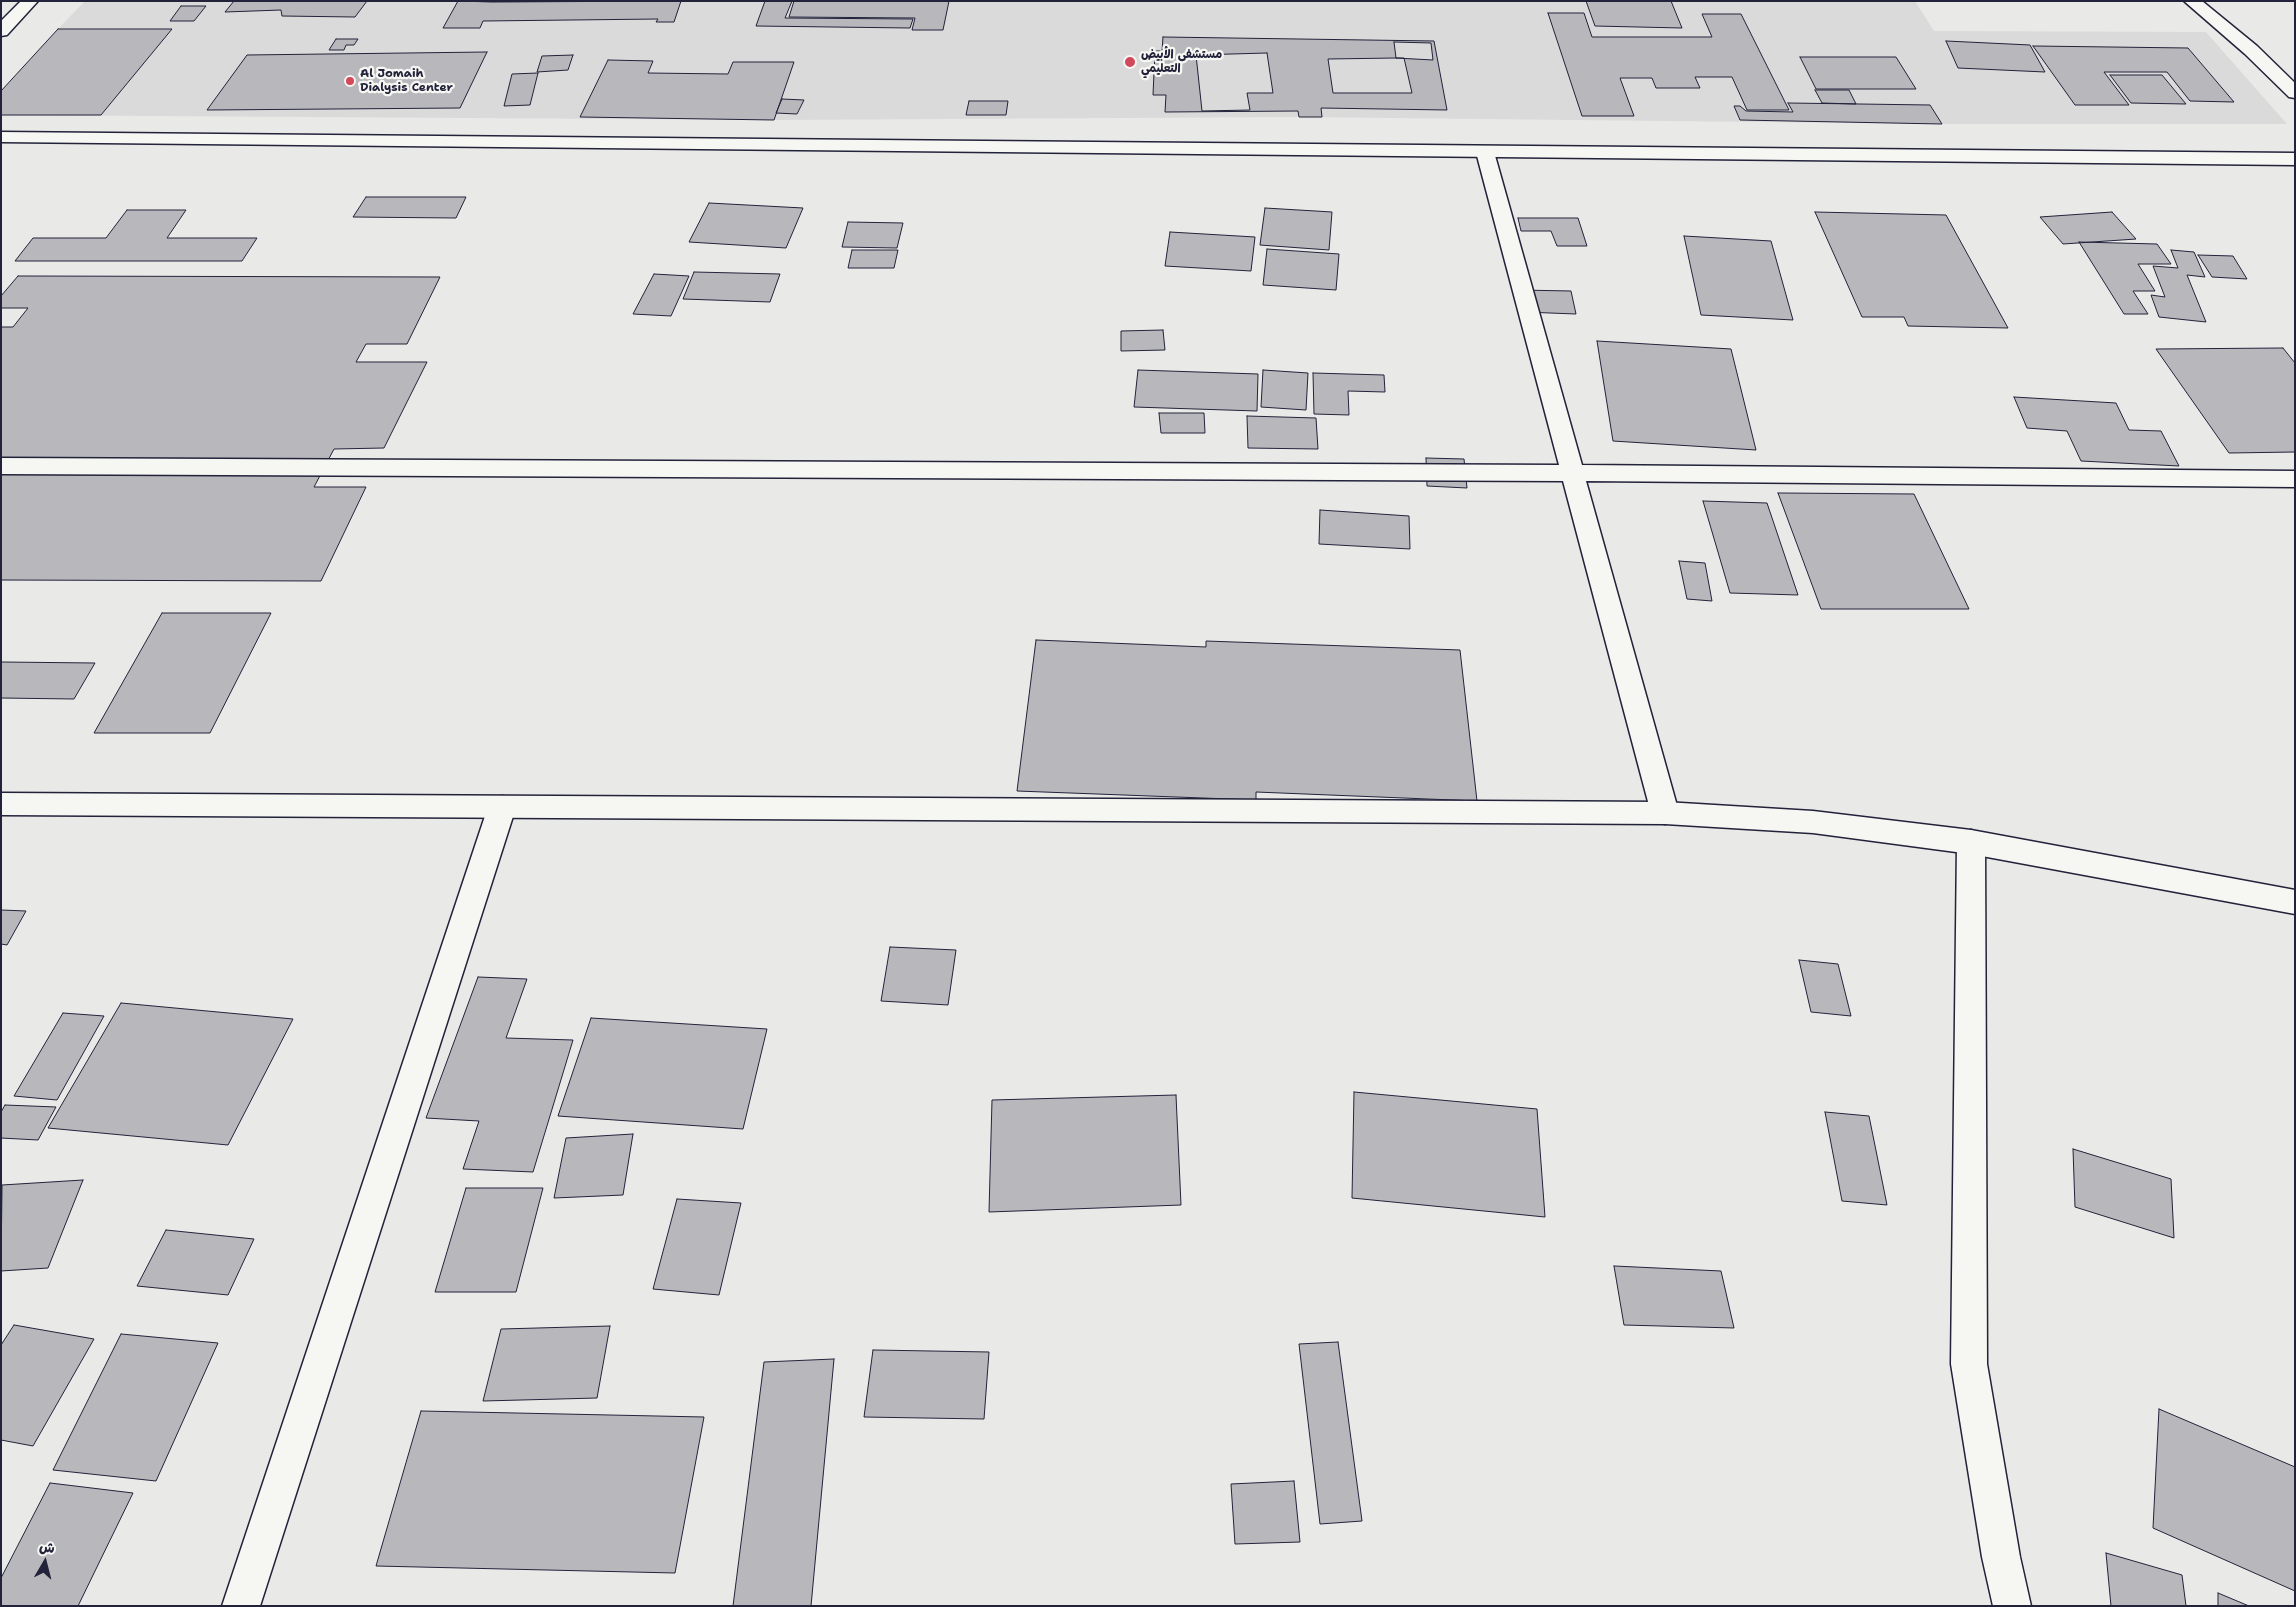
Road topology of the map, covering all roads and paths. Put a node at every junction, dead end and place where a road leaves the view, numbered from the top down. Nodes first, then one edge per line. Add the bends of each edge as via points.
1 (30, 1) edge
2 (2192, 1) edge
3 (1, 31) edge
4 (2295, 93) edge
5 (1, 137) edge
6 (1485, 152) junction
7 (2295, 158) edge
8 (1, 466) edge
9 (1572, 473) junction
10 (2295, 479) edge
11 (1, 804) edge
12 (502, 807) junction
13 (1665, 814) junction
14 (1971, 842) junction
15 (2294, 902) edge
16 (241, 1606) edge
17 (2012, 1606) edge

1 - 3 street
2 - 4 street via 2251,50
5 - 6 street
6 - 7 street
6 - 9 street
8 - 9 street
9 - 10 street
9 - 13 street
11 - 12 street
12 - 13 street
12 - 16 street
13 - 14 street via 1813,822
14 - 15 street
14 - 17 street via 1969,1364

